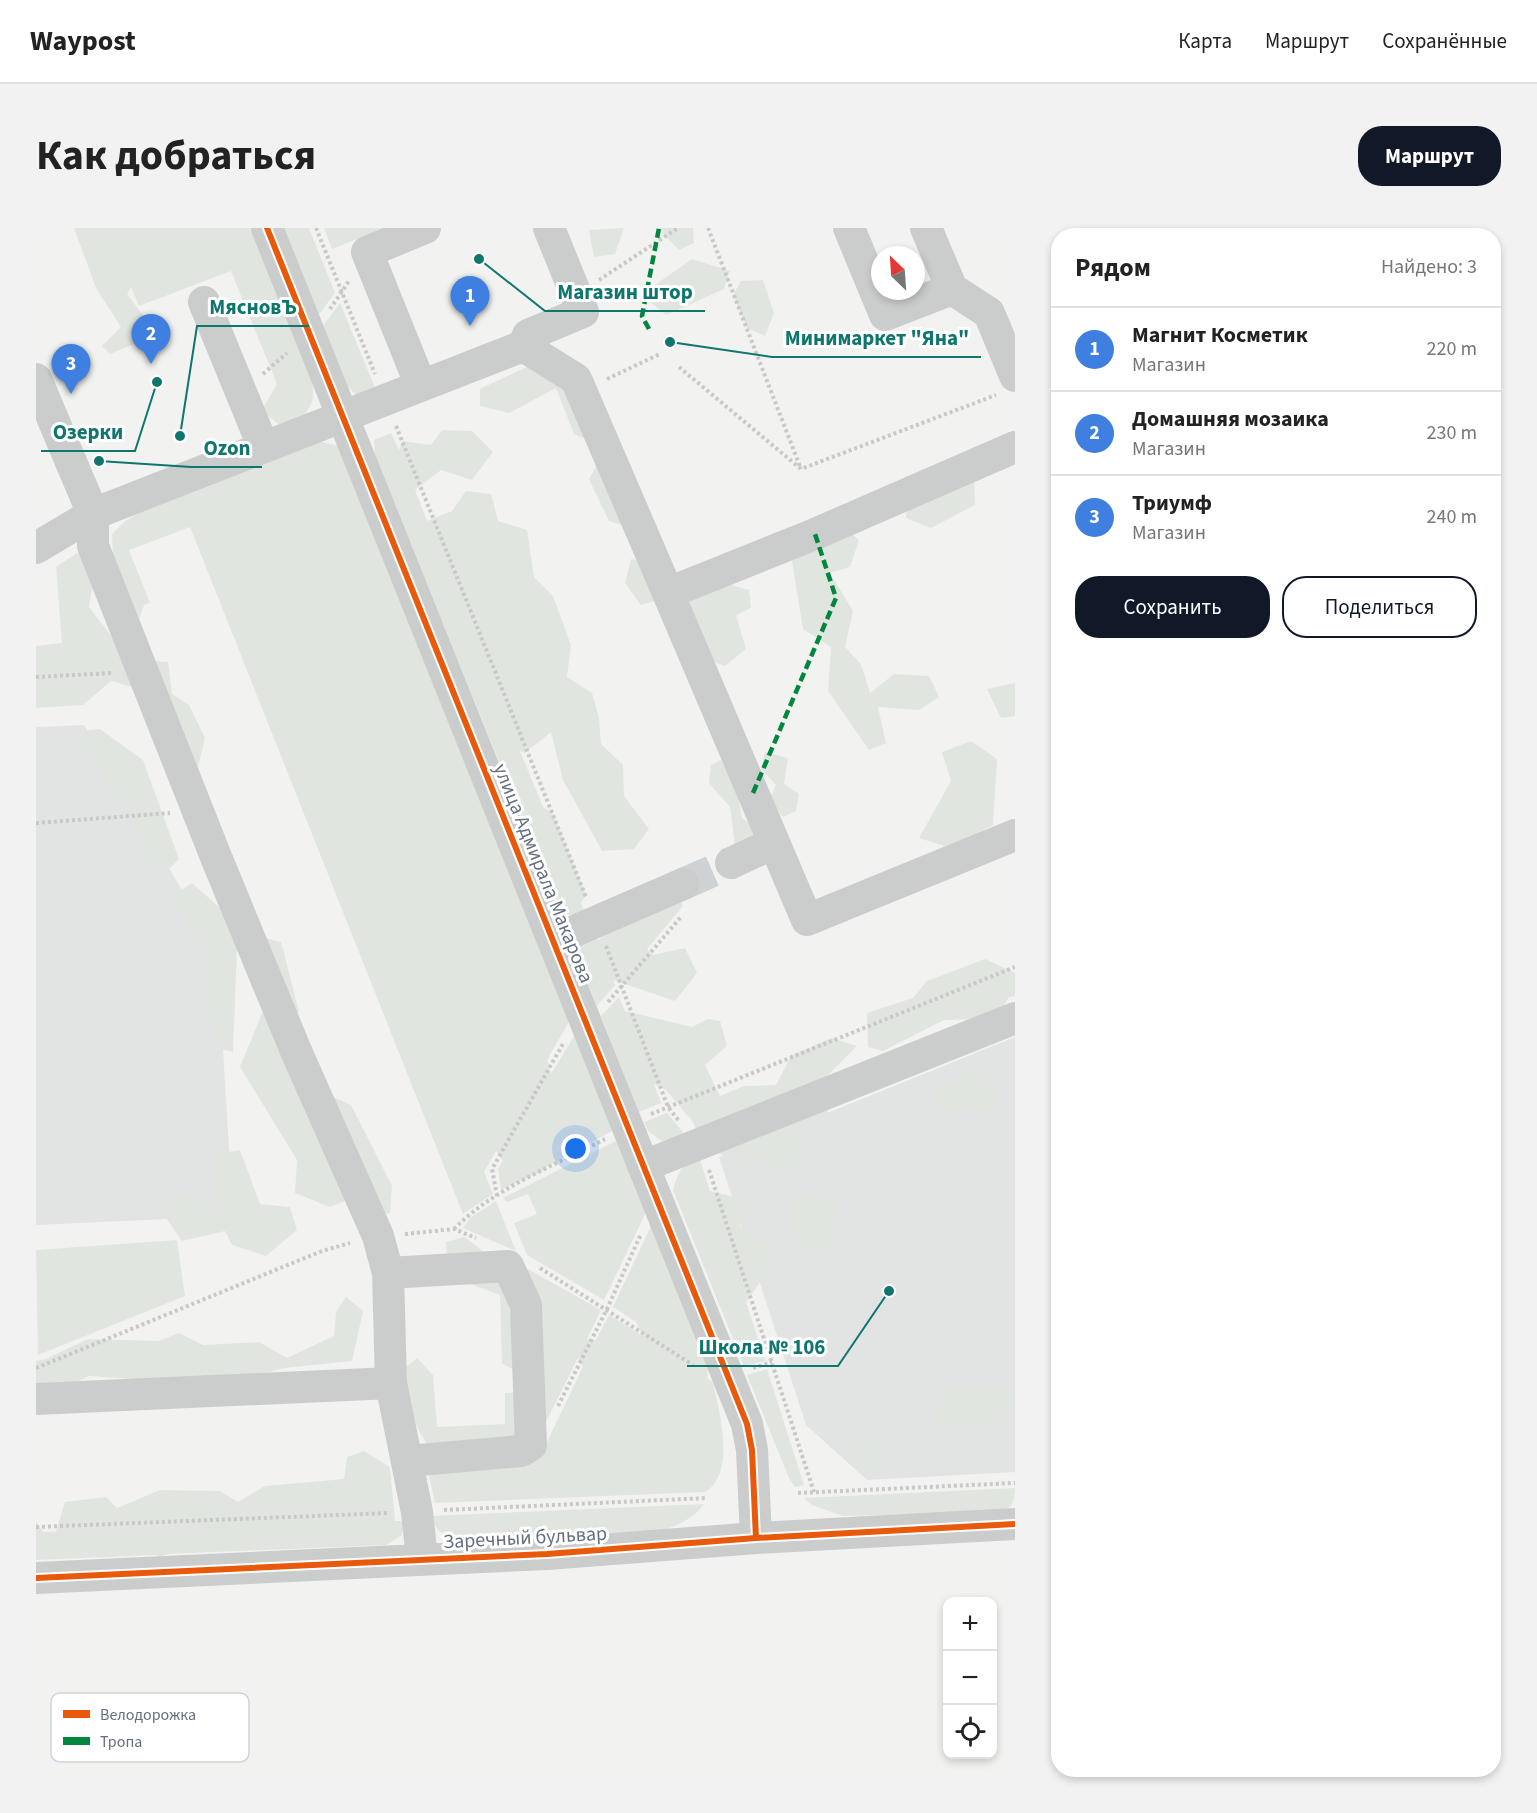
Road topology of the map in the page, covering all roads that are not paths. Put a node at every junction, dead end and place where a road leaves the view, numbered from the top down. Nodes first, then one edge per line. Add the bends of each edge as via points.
1 (267, 228) edge
2 (425, 228) edge
3 (549, 228) edge
4 (849, 228) edge
5 (927, 228) edge
6 (952, 289) junction
7 (204, 302) dead end
8 (523, 346) junction
9 (36, 379) edge
10 (1010, 383) edge
11 (421, 386) junction
12 (342, 416) junction
13 (263, 446) junction
14 (1015, 447) edge
15 (93, 514) junction
16 (36, 548) edge
17 (668, 593) junction
18 (1015, 835) edge
19 (774, 843) junction
20 (731, 863) tunnel mouth
21 (683, 884) tunnel mouth
22 (554, 940) junction
23 (1015, 1018) edge
24 (644, 1166) junction
25 (388, 1273) junction
26 (391, 1383) junction
27 (36, 1399) edge
28 (408, 1461) junction
29 (1015, 1524) edge
30 (756, 1538) junction
31 (422, 1559) junction
32 (36, 1578) edge

1 - 12 street, улица Адмирала Макарова
2 - 11 street via 367,252
3 - 8 street via 584,312 528,334
4 - 6 street via 885,315
5 - 6 street
6 - 10 street via 989,313
7 - 13 street
8 - 11 street
8 - 17 street via 576,379
9 - 15 street
11 - 12 street
12 - 13 street
12 - 22 street, улица Адмирала Макарова
13 - 15 street
14 - 17 street
15 - 16 street
15 - 25 street via 93,546 297,1051 378,1236
17 - 19 street
18 - 19 street via 807,920
19 - 20 street
21 - 22 street
22 - 24 street, улица Адмирала Макарова
23 - 24 street
24 - 30 street, улица Адмирала Макарова via 747,1424 753,1450
25 - 26 street
25 - 28 street via 508,1266 526,1305 531,1445 521,1450
26 - 27 street
26 - 28 street
28 - 31 street
29 - 30 street, Заречный бульвар
30 - 31 street, Заречный бульвар
31 - 32 street, Заречный бульвар

